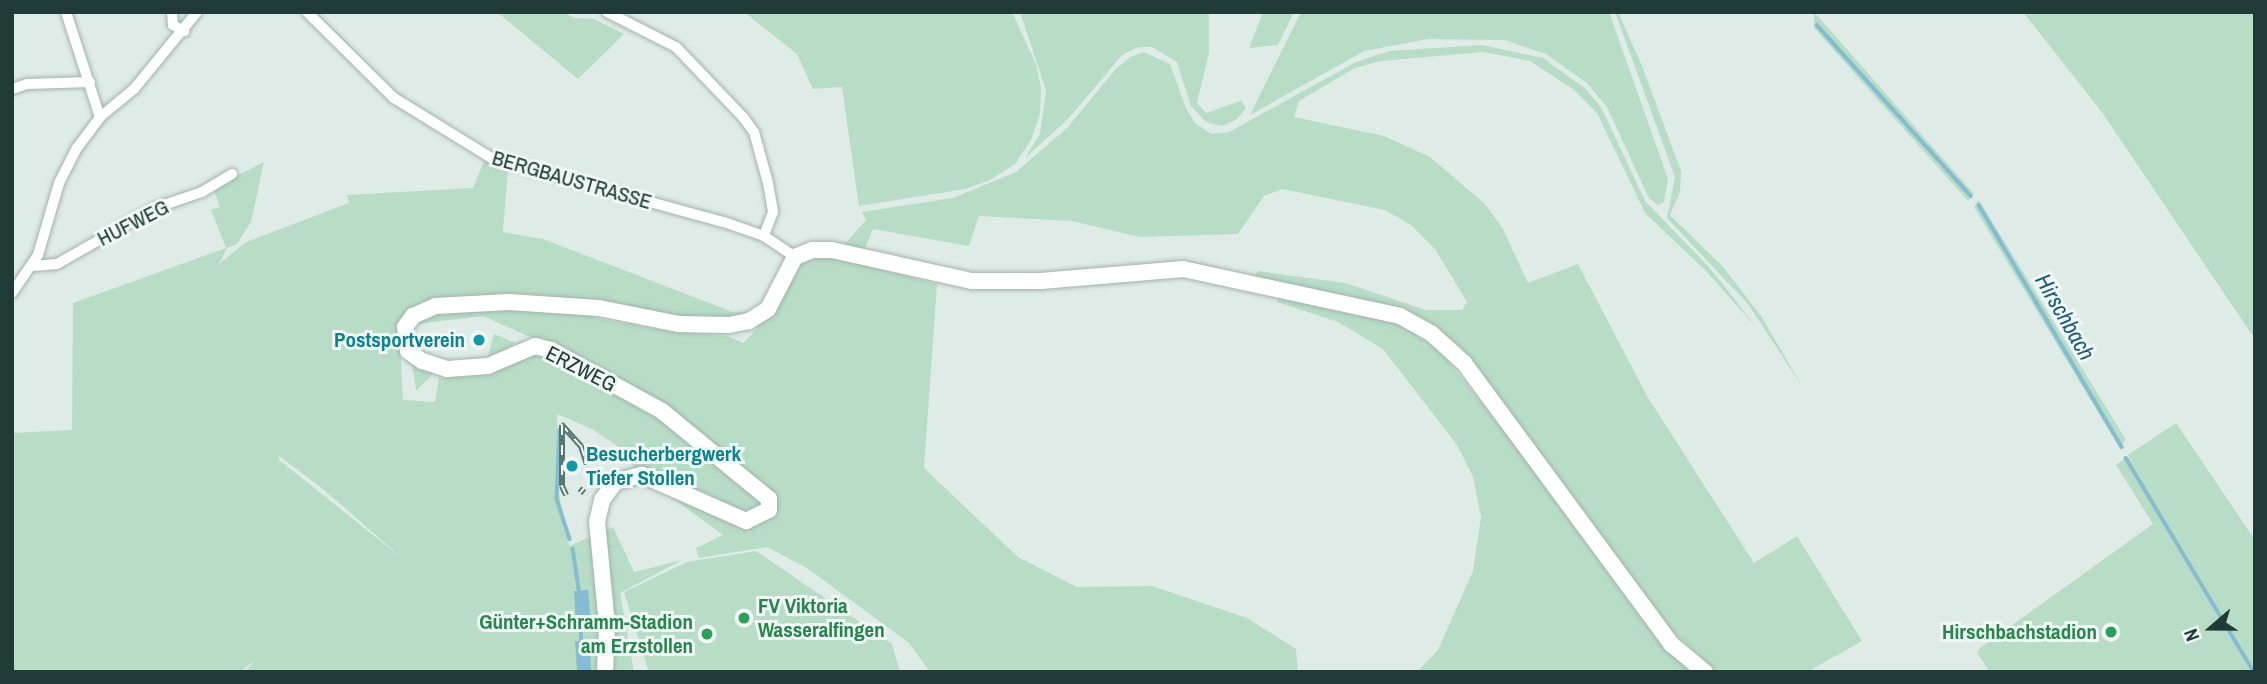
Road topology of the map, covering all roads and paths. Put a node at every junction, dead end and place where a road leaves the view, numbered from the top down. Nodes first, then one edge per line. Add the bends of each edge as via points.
1 (66, 12) edge
2 (172, 12) edge
3 (197, 12) edge
4 (307, 12) edge
5 (607, 12) edge
6 (184, 31) junction
7 (90, 82) junction
8 (12, 89) edge
9 (100, 117) junction
10 (232, 174) dead end
11 (764, 236) junction
12 (794, 257) junction
13 (33, 266) junction
14 (12, 293) edge
15 (605, 672) edge
16 (1704, 672) edge

1 - 7 street
2 - 6 street via 173,25
3 - 6 street
4 - 11 street, BERGBAUSTRASSE via 394,98 493,159
5 - 11 street via 684,53 754,132 772,212
6 - 9 street via 134,89
7 - 8 street via 27,84
7 - 9 street
9 - 13 street via 59,183
10 - 13 street, HUFWEG via 202,192 155,208 57,264
11 - 12 street, BERGBAUSTRASSE
12 - 15 street, ERZWEG via 768,309 749,321 729,325 679,324 599,308 509,302 435,306 413,316 405,327 408,351 447,369 488,366 535,346 551,351 662,411 769,499 769,510 746,521 642,475 615,482 602,500 597,522 607,625
12 - 16 street via 812,250 832,250 972,281 1183,269 1400,316 1431,333 1464,363 1671,644
13 - 14 street

